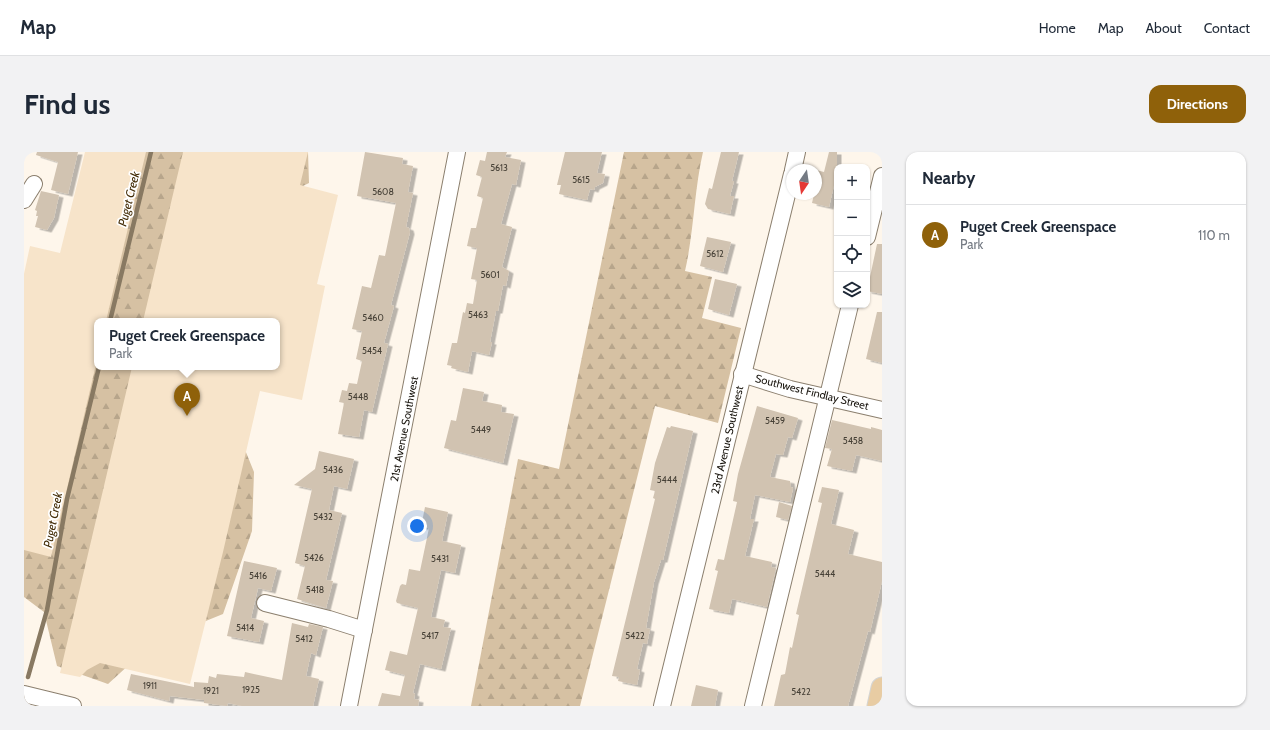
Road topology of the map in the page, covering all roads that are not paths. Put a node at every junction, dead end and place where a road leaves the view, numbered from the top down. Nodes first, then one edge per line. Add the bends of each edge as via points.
1 (457, 152) edge
2 (797, 152) edge
3 (794, 164) edge
4 (882, 176) edge
5 (34, 184) dead end
6 (786, 198) edge
7 (24, 200) edge
8 (867, 236) edge
9 (849, 308) edge
10 (742, 374) junction
11 (827, 397) junction
12 (882, 410) edge
13 (265, 603) dead end
14 (364, 630) junction
15 (882, 688) edge
16 (24, 694) edge
17 (40, 702) edge
18 (73, 706) edge
19 (349, 706) edge
20 (662, 706) edge
21 (753, 706) edge
22 (878, 706) edge

1 - 14 street, 21st Avenue Southwest
2 - 3 street
4 - 8 street
5 - 7 street
6 - 10 street, 23rd Avenue Southwest
9 - 11 street
10 - 11 street, Southwest Findlay Street
10 - 20 street, 23rd Avenue Southwest
11 - 12 street, Southwest Findlay Street
11 - 21 street
13 - 14 street
14 - 19 street, 21st Avenue Southwest
15 - 22 main road
16 - 17 street
17 - 18 street

